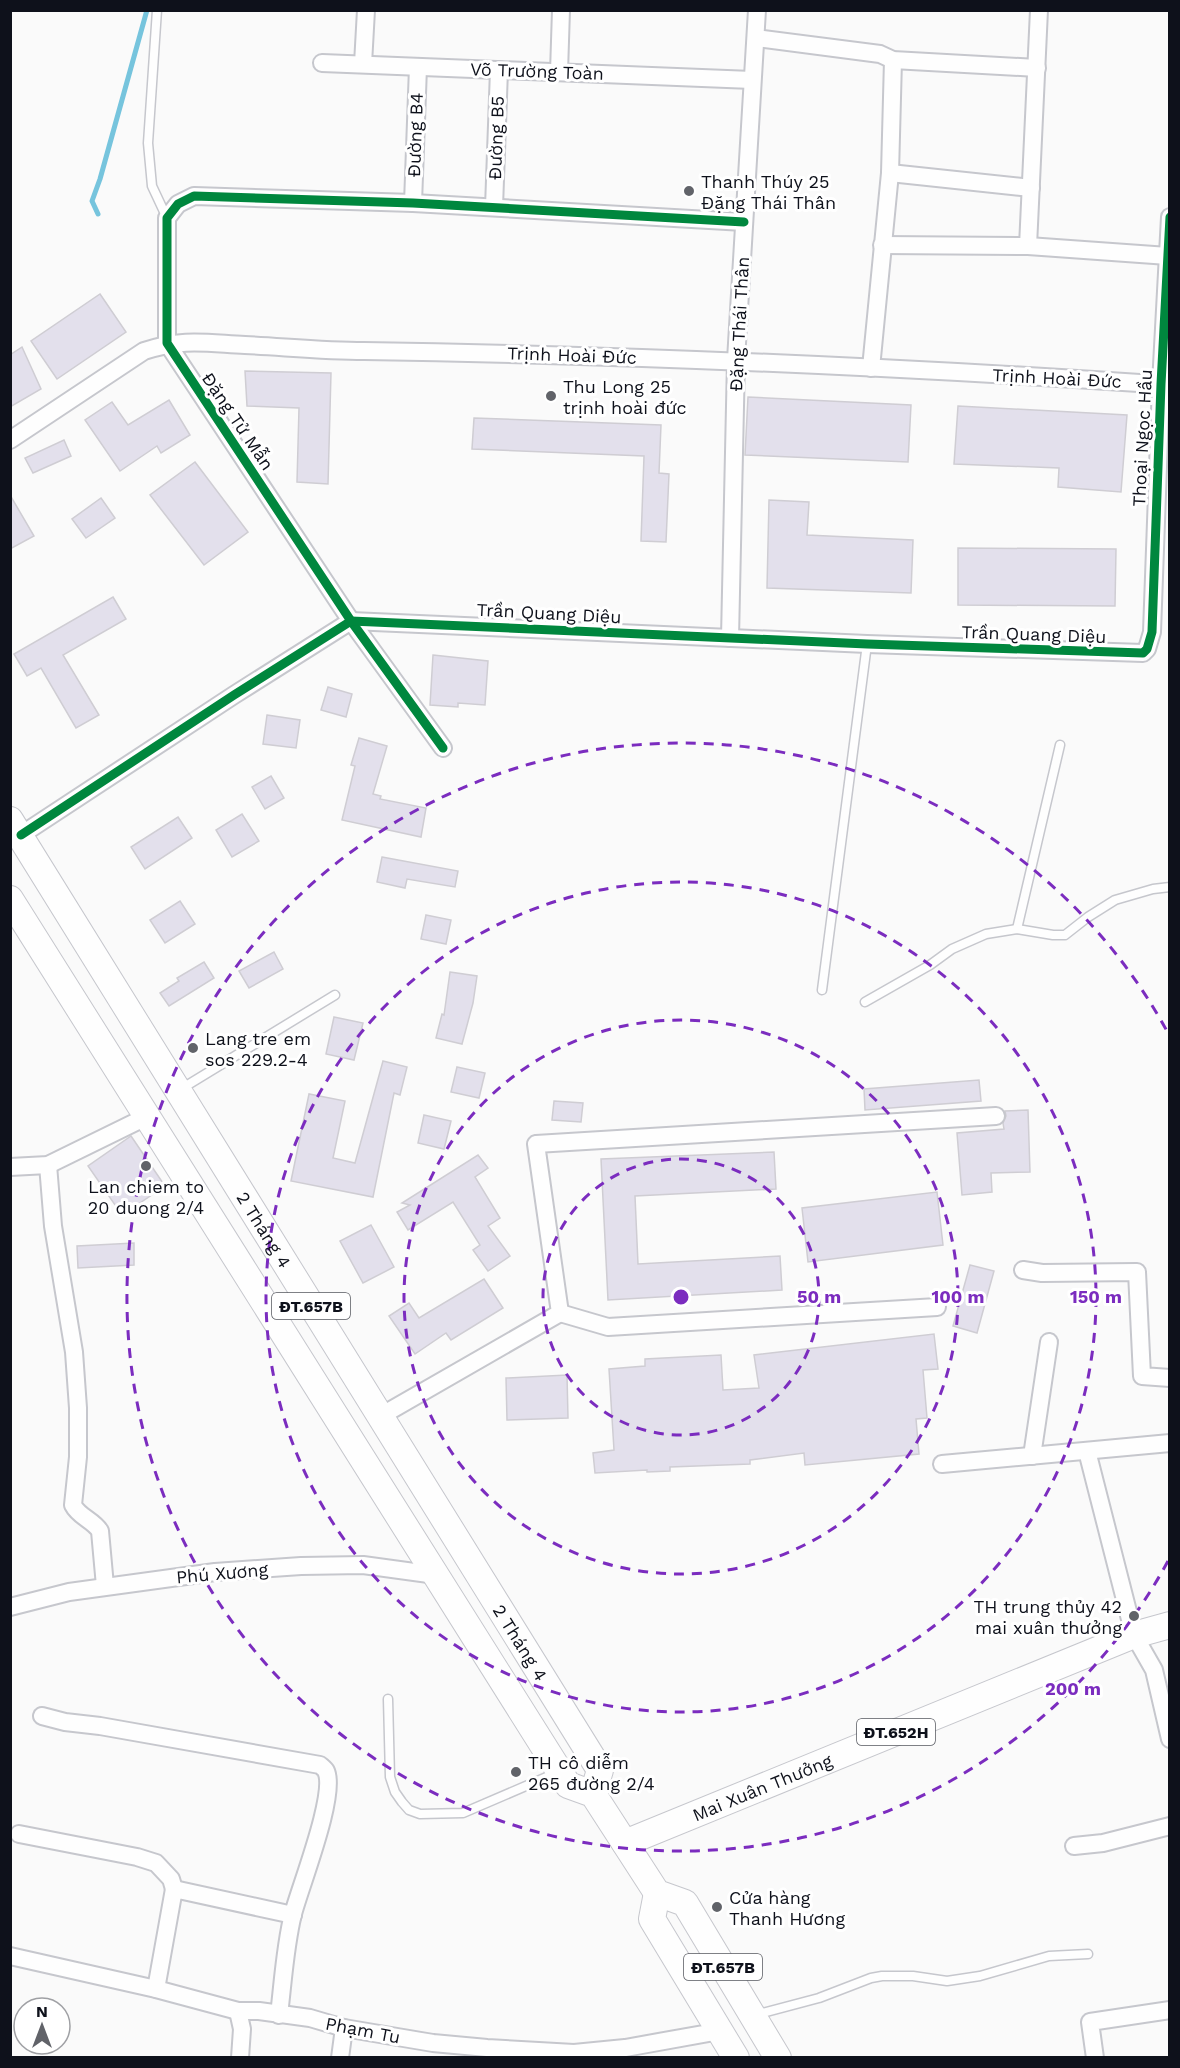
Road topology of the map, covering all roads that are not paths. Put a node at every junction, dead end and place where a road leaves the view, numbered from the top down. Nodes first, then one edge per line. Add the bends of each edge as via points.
1 (158, 10) edge
2 (366, 10) edge
3 (561, 10) edge
4 (757, 10) edge
5 (1039, 10) edge
6 (756, 38) junction
7 (893, 60) junction
8 (322, 63) dead end
9 (363, 64) junction
10 (418, 66) junction
11 (1037, 68) junction
12 (499, 70) junction
13 (559, 72) junction
14 (752, 80) junction
15 (890, 173) junction
16 (1031, 188) junction
17 (413, 203) junction
18 (494, 207) junction
19 (1170, 217) edge
20 (167, 218) junction
21 (744, 222) junction
22 (882, 245) junction
23 (1028, 246) junction
24 (1168, 256) junction
25 (167, 344) junction
26 (736, 360) junction
27 (871, 368) junction
28 (1165, 384) edge
29 (10, 440) edge
30 (351, 621) junction
31 (730, 638) junction
32 (867, 644) junction
33 (1138, 654) joint
34 (1060, 745) dead end
35 (443, 748) dead end
36 (16, 827) edge
37 (1170, 887) edge
38 (10, 899) edge
39 (1017, 929) junction
40 (822, 990) dead end
41 (335, 995) dead end
42 (865, 1002) dead end
43 (178, 1091) junction
44 (148, 1116) junction
45 (996, 1116) dead end
46 (48, 1165) junction
47 (10, 1167) edge
48 (1023, 1270) dead end
49 (936, 1307) dead end
50 (560, 1313) junction
51 (1050, 1342) dead end
52 (1170, 1378) edge
53 (379, 1417) junction
54 (1170, 1443) edge
55 (1088, 1451) junction
56 (1032, 1456) junction
57 (942, 1464) dead end
58 (436, 1575) junction
59 (105, 1586) junction
60 (10, 1607) edge
61 (1170, 1625) edge
62 (1134, 1635) junction
63 (388, 1699) dead end
64 (42, 1716) dead end
65 (1170, 1739) edge
66 (560, 1772) junction
67 (593, 1794) junction
68 (1170, 1826) edge
69 (19, 1834) dead end
70 (625, 1843) junction
71 (1074, 1846) dead end
72 (174, 1889) junction
73 (657, 1893) junction
74 (293, 1915) junction
75 (1088, 1953) dead end
76 (10, 1956) edge
77 (156, 1989) junction
78 (1170, 2010) edge
79 (237, 2011) junction
80 (279, 2015) junction
81 (752, 2016) junction
82 (344, 2028) junction
83 (720, 2031) junction
84 (574, 2055) edge
85 (240, 2058) edge
86 (340, 2058) edge
87 (736, 2058) edge
88 (778, 2058) edge
89 (1095, 2058) edge

1 - 20 lane via 148,164 152,186
2 - 9 street
3 - 13 street
4 - 6 street, Đặng Thái Thân
5 - 11 street
6 - 7 street via 880,54
6 - 14 street, Đặng Thái Thân
7 - 11 street
7 - 15 street
8 - 9 street, Võ Trường Toàn
9 - 10 street, Võ Trường Toàn
10 - 12 street, Võ Trường Toàn
10 - 17 street, Đường B4
11 - 16 street
12 - 13 street, Võ Trường Toàn
12 - 18 street, Đường B5
13 - 14 street, Võ Trường Toàn
14 - 21 street, Đặng Thái Thân
15 - 16 street
15 - 22 street
16 - 23 street
17 - 18 street
17 - 20 street via 194,196 178,204
18 - 21 street
19 - 24 street, Thoại Ngọc Hầu
20 - 25 street
21 - 26 street, Đặng Thái Thân
22 - 23 street
22 - 27 street
23 - 24 street
24 - 28 street, Thoại Ngọc Hầu
25 - 26 street, Trịnh Hoài Đức via 194,341 341,351
25 - 29 street, Trịnh Hoài Đức via 144,351
25 - 30 street, Đặng Tử Mẫn
26 - 27 street, Trịnh Hoài Đức
26 - 31 street, Đặng Thái Thân
27 - 28 street, Trịnh Hoài Đức
28 - 33 street, Thoại Ngọc Hầu via 1152,632 1147,649
30 - 31 street, Trần Quang Diệu
30 - 35 street, Đặng Tử Mẫn
30 - 36 street
31 - 32 street, Trần Quang Diệu
32 - 33 street, Trần Quang Diệu
32 - 40 lane
34 - 39 lane
36 - 43 main road, 2 Tháng 4 / ĐT.657B
37 - 39 lane via 1115,900 1065,935
38 - 44 main road, 2 Tháng 4 / ĐT.657B
39 - 42 lane via 986,934 952,950
41 - 43 lane
43 - 53 main road, 2 Tháng 4 / ĐT.657B
44 - 46 street
44 - 58 main road, 2 Tháng 4 / ĐT.657B
45 - 50 street via 536,1144
46 - 47 street
46 - 59 street via 52,1226 74,1352 78,1456 73,1505 100,1531
48 - 52 street via 1137,1272 1142,1376
49 - 50 street via 608,1327
50 - 53 street
51 - 56 street
53 - 67 main road, 2 Tháng 4 / ĐT.657B via 600,1770
54 - 55 street
55 - 56 street
55 - 62 street
56 - 57 street
58 - 59 street, Phú Xương via 363,1565 301,1566
58 - 66 main road, 2 Tháng 4 / ĐT.657B
59 - 60 street, Phú Xương
61 - 62 main road, Mai Xuân Thưởng / ĐT.652H
62 - 65 street via 1154,1670
62 - 70 main road, Mai Xuân Thưởng / ĐT.652H
63 - 66 lane via 390,1777 395,1792 414,1812 463,1813
64 - 74 street via 320,1765 328,1779 325,1805
66 - 67 main road, 2 Tháng 4 / ĐT.657B via 568,1785
67 - 70 main road
68 - 71 street
69 - 72 street via 156,1863 171,1879
70 - 73 main road
72 - 74 street
72 - 77 street
73 - 81 main road, ĐT.657B via 685,1903
73 - 83 main road, ĐT.657B via 652,1920
74 - 80 street
75 - 81 lane via 1049,1956 981,1977 947,1981 870,1978 819,1998
76 - 77 street, Phạm Tu
77 - 79 street, Phạm Tu
78 - 89 street via 1090,2022
79 - 80 street, Phạm Tu
79 - 85 street via 242,2029
80 - 82 street, Phạm Tu via 310,2018
81 - 88 main road, ĐT.657B
82 - 84 street, Phạm Tu via 433,2043
82 - 86 street
83 - 84 street, Phạm Tu
83 - 87 main road, ĐT.657B

